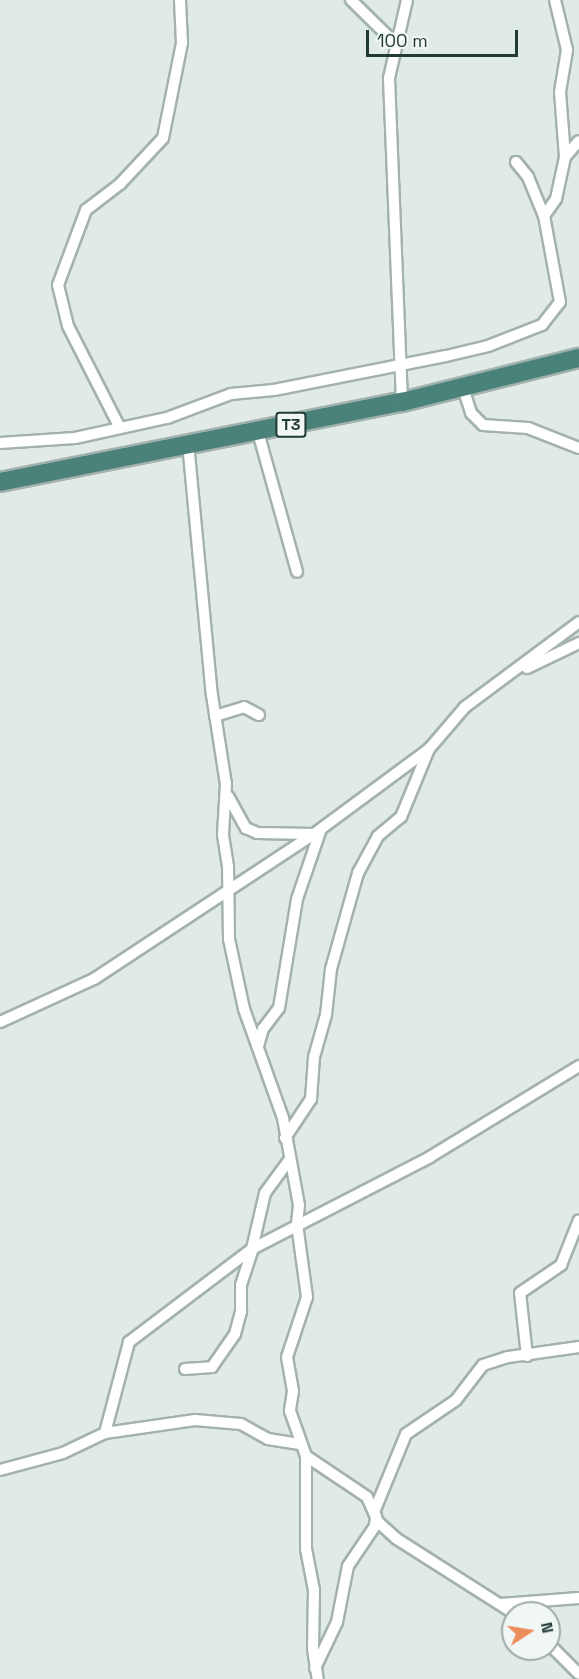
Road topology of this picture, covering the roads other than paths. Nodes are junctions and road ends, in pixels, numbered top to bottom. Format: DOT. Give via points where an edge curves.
graph roads {
  1 [pos="180,0"];
  2 [pos="351,0"];
  3 [pos="407,0"];
  4 [pos="555,0"];
  5 [pos="397,45"];
  6 [pos="579,141"];
  7 [pos="565,158"];
  8 [pos="516,162"];
  9 [pos="544,216"];
  10 [pos="579,358"];
  11 [pos="400,366"];
  12 [pos="463,388"];
  13 [pos="402,402"];
  14 [pos="120,428"];
  15 [pos="258,432"];
  16 [pos="0,443"];
  17 [pos="188,443"];
  18 [pos="579,448"];
  19 [pos="0,482"];
  20 [pos="297,572"];
  21 [pos="579,622"];
  22 [pos="579,643"];
  23 [pos="518,671"];
  24 [pos="259,715"];
  25 [pos="215,716"];
  26 [pos="429,749"];
  27 [pos="226,793"];
  28 [pos="317,831"];
  29 [pos="229,887"];
  30 [pos="0,1022"];
  31 [pos="258,1046"];
  32 [pos="579,1066"];
  33 [pos="285,1138"];
  34 [pos="290,1159"];
  35 [pos="298,1197"];
  36 [pos="320,1214"];
  37 [pos="579,1220"];
  38 [pos="297,1224"];
  39 [pos="253,1249"];
  40 [pos="579,1347"];
  41 [pos="527,1356"];
  42 [pos="185,1369"];
  43 [pos="105,1433"];
  44 [pos="300,1444"];
  45 [pos="306,1456"];
  46 [pos="0,1470"];
  47 [pos="375,1514"];
  48 [pos="579,1598"];
  49 [pos="540,1601"];
  50 [pos="501,1604"];
  51 [pos="561,1656"];
  52 [pos="316,1674"];
  53 [pos="579,1674"];
  1 -- 14 [label="street" via="182,43 163,138 120,184 86,210 58,285 68,326"];
  2 -- 5 [label="street"];
  3 -- 5 [label="street"];
  4 -- 7 [label="street" via="567,50 560,92"];
  5 -- 11 [label="street" via="389,78"];
  6 -- 7 [label="street"];
  7 -- 9 [label="street" via="556,198"];
  8 -- 9 [label="street" via="528,177"];
  9 -- 11 [label="street" via="561,293 558,308 550,319 488,346"];
  10 -- 12 [label="highway, T3"];
  11 -- 13 [label="street"];
  11 -- 14 [label="street" via="274,390 231,394 167,418"];
  12 -- 13 [label="highway, T3"];
  12 -- 18 [label="street" via="471,413 483,425 528,428"];
  13 -- 15 [label="highway, T3"];
  14 -- 16 [label="street" via="75,438"];
  15 -- 17 [label="highway, T3"];
  15 -- 20 [label="street"];
  17 -- 19 [label="highway, T3"];
  17 -- 25 [label="street"];
  21 -- 23 [label="street"];
  22 -- 23 [label="street"];
  23 -- 26 [label="street" via="465,708"];
  24 -- 25 [label="street" via="244,707"];
  25 -- 27 [label="street"];
  26 -- 28 [label="street"];
  26 -- 33 [label="street" via="401,817 378,836 358,873 331,969 326,1015 314,1057 311,1099"];
  27 -- 28 [label="street" via="246,828 257,833"];
  27 -- 29 [label="street" via="223,834"];
  28 -- 29 [label="street"];
  28 -- 31 [label="street" via="297,899 279,1008 263,1029"];
  29 -- 30 [label="street" via="94,979"];
  29 -- 31 [label="street" via="229,939 244,1009"];
  31 -- 33 [label="street" via="283,1118"];
  32 -- 36 [label="street" via="452,1144"];
  33 -- 34 [label="street"];
  34 -- 35 [label="street"];
  34 -- 39 [label="street" via="265,1193"];
  35 -- 36 [label="street" via="306,1208"];
  35 -- 38 [label="street"];
  36 -- 38 [label="street"];
  37 -- 41 [label="street" via="561,1265 520,1293"];
  38 -- 39 [label="street"];
  38 -- 44 [label="street" via="307,1297 287,1357 293,1390 290,1411"];
  39 -- 42 [label="street" via="241,1285 241,1311 235,1334 212,1367"];
  39 -- 43 [label="street" via="129,1342"];
  40 -- 41 [label="street"];
  41 -- 47 [label="street" via="483,1365 456,1400 413,1426 400,1446"];
  43 -- 44 [label="street" via="195,1420 241,1424 268,1439"];
  43 -- 46 [label="street" via="63,1453"];
  44 -- 45 [label="street"];
  45 -- 47 [label="street" via="363,1494"];
  45 -- 52 [label="street" via="305,1538 315,1590"];
  47 -- 50 [label="street" via="397,1539"];
  47 -- 52 [label="street" via="375,1526 348,1566 337,1622"];
  48 -- 49 [label="street"];
  51 -- 53 [label="street"];
}
